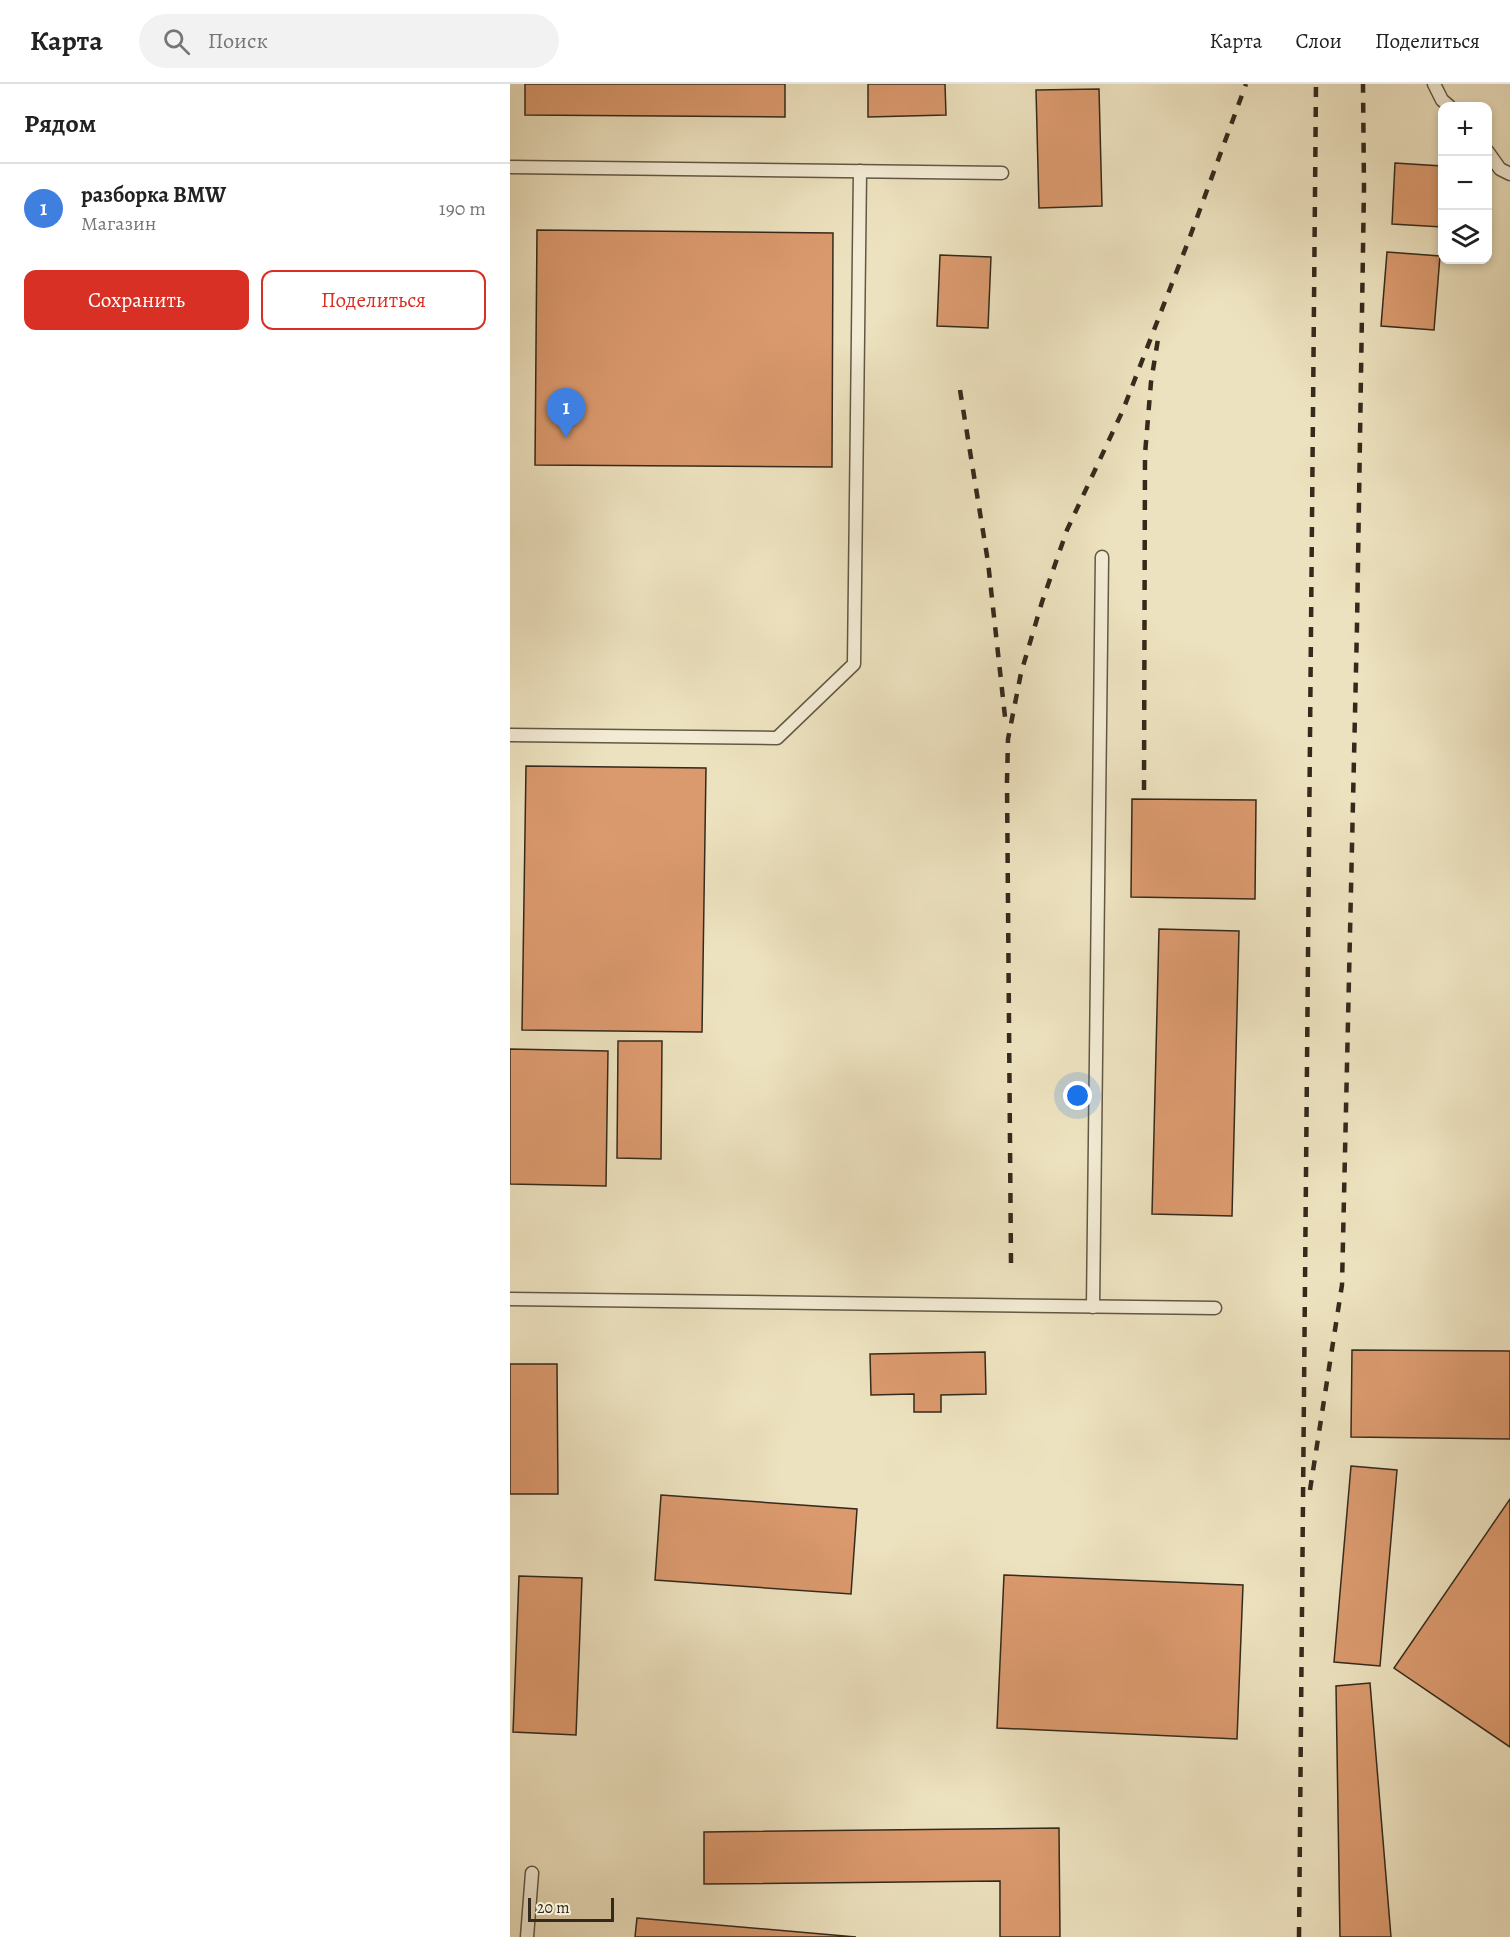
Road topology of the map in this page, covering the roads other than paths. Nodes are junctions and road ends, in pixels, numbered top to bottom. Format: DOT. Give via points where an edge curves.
graph roads {
  1 [pos="1434,84"];
  2 [pos="1444,102"];
  3 [pos="1491,156"];
  4 [pos="510,167"];
  5 [pos="860,171"];
  6 [pos="1002,173"];
  7 [pos="1510,174"];
  8 [pos="1102,557"];
  9 [pos="510,735"];
  10 [pos="510,1299"];
  11 [pos="1093,1307"];
  12 [pos="1215,1308"];
  13 [pos="532,1873"];
  14 [pos="527,1937"];
  1 -- 2 [label="lane"];
  3 -- 7 [label="lane" via="1500,169"];
  4 -- 5 [label="lane"];
  5 -- 6 [label="lane"];
  5 -- 9 [label="lane" via="854,664 777,738"];
  8 -- 11 [label="lane"];
  10 -- 11 [label="lane"];
  11 -- 12 [label="lane"];
  13 -- 14 [label="lane"];
}
